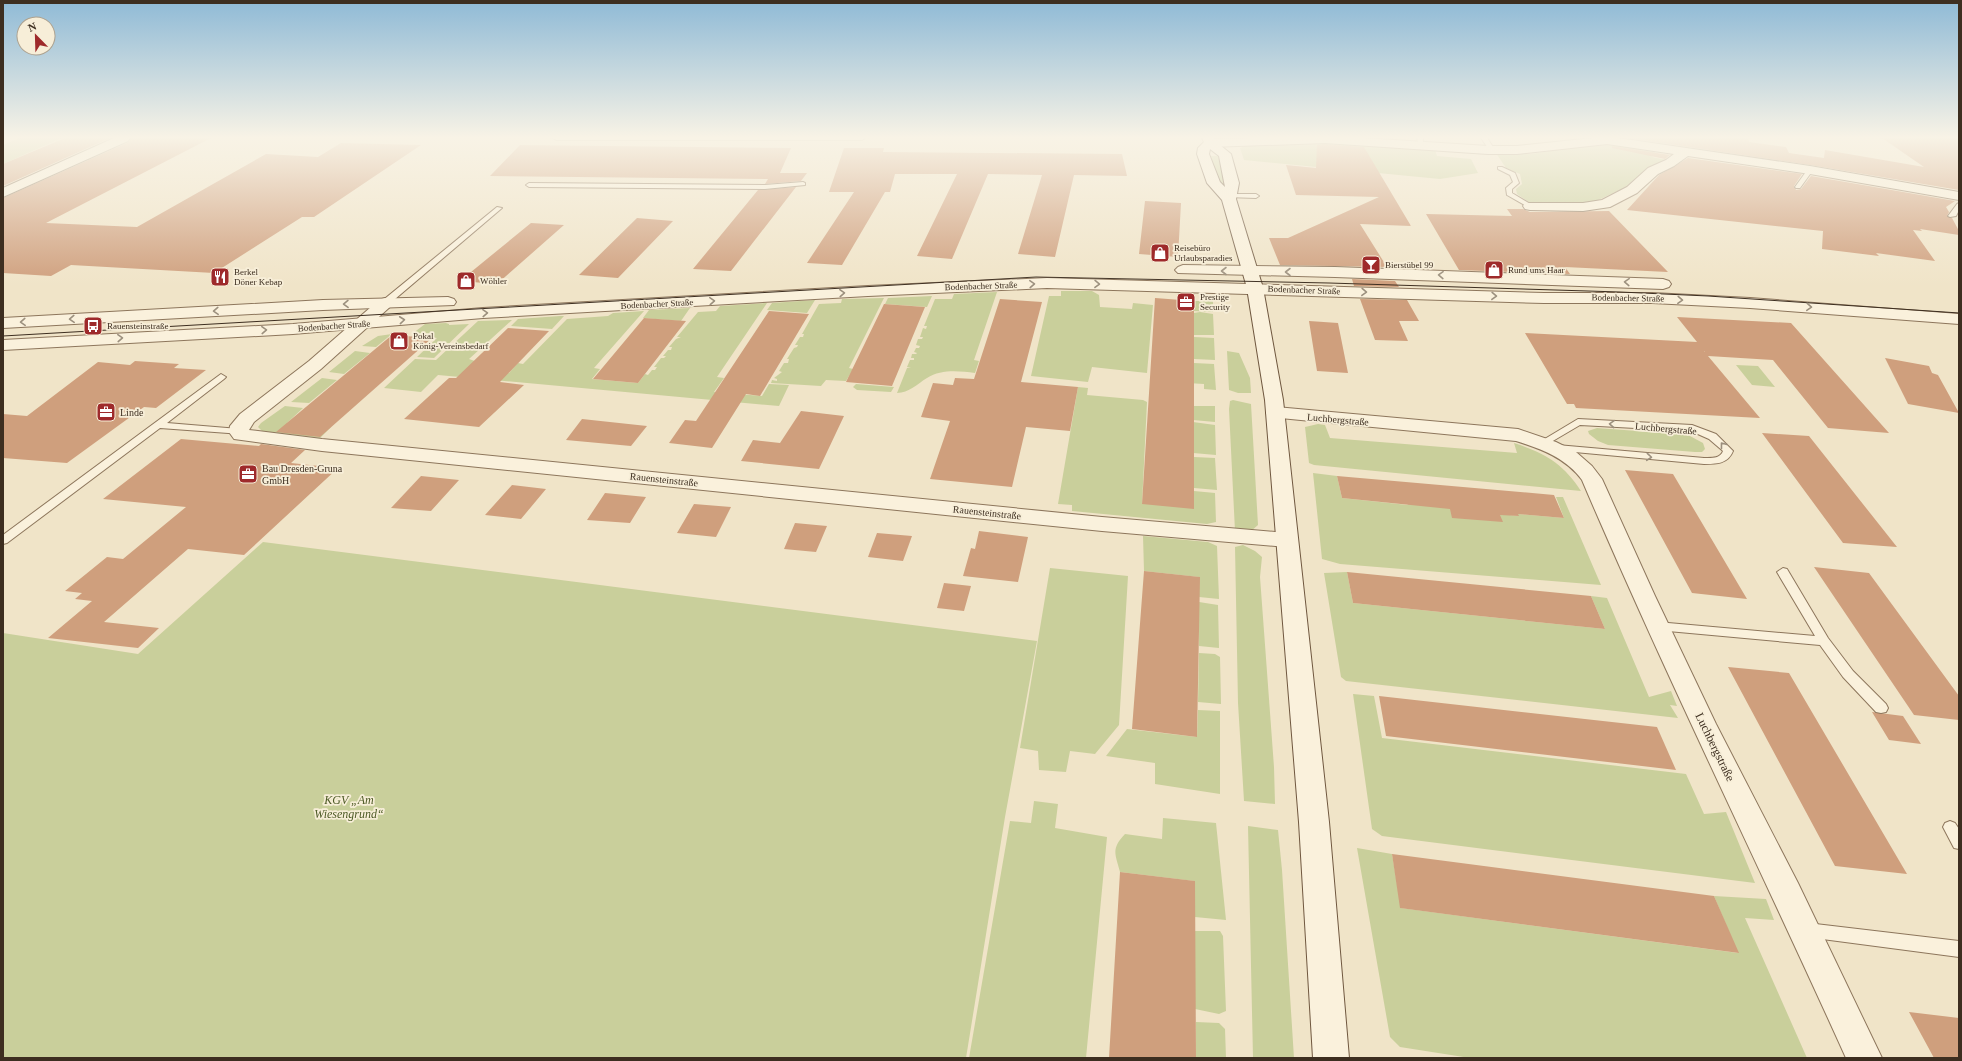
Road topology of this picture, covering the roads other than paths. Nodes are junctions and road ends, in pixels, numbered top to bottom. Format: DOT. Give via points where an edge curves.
graph roads {
  1 [pos="17,188"];
  2 [pos="1219,188"];
  3 [pos="1231,188"];
  4 [pos="1510,188"];
  5 [pos="1635,188"];
  6 [pos="1910,188"];
  7 [pos="3,194"];
  8 [pos="1256,196"];
  9 [pos="1959,196"];
  10 [pos="1229,198"];
  11 [pos="1959,205"];
  12 [pos="1530,206"];
  13 [pos="499,208"];
  14 [pos="1952,216"];
  15 [pos="1091,269"];
  16 [pos="1169,270"];
  17 [pos="1250,271"];
  18 [pos="1255,288"];
  19 [pos="1795,291"];
  20 [pos="1857,296"];
  21 [pos="385,304"];
  22 [pos="1959,306"];
  23 [pos="1959,319"];
  24 [pos="3,323"];
  25 [pos="363,324"];
  26 [pos="3,345"];
  27 [pos="221,378"];
  28 [pos="1276,413"];
  29 [pos="159,425"];
  30 [pos="239,432"];
  31 [pos="1549,445"];
  32 [pos="3,540"];
  33 [pos="1287,540"];
  34 [pos="1783,572"];
  35 [pos="1657,626"];
  36 [pos="1824,641"];
  37 [pos="1881,708"];
  38 [pos="1950,827"];
  39 [pos="1959,843"];
  40 [pos="1804,930"];
  41 [pos="1959,949"];
  42 [pos="1331,1058"];
  43 [pos="1864,1058"];
  1 -- 7 [label="street"];
  2 -- 10 [label="street"];
  3 -- 10 [label="street"];
  4 -- 12 [label="lane" via="1510,194"];
  5 -- 12 [label="street" via="1605,204 1583,207"];
  6 -- 9 [label="street"];
  8 -- 10 [label="lane"];
  10 -- 17 [label="street"];
  11 -- 14 [label="lane"];
  13 -- 21 [label="lane"];
  15 -- 21 [label="street, Bodenbacher Straße" via="975,272"];
  17 -- 16 [label="street, Bodenbacher Straße, one-way"];
  17 -- 18 [label="street"];
  19 -- 17 [label="street, Bodenbacher Straße, one-way" via="1528,278"];
  18 -- 23 [label="street, Bodenbacher Straße, one-way" via="1544,298 1659,299"];
  25 -- 18 [label="street, Bodenbacher Straße, one-way" via="476,314 1046,283"];
  18 -- 28 [label="street"];
  20 -- 22 [label="street"];
  21 -- 24 [label="street, Bodenbacher Straße, one-way" via="324,305"];
  21 -- 25 [label="street"];
  26 -- 25 [label="street, Bodenbacher Straße, one-way"];
  25 -- 30 [label="street" via="247,418 240,426"];
  27 -- 29 [label="lane"];
  28 -- 31 [label="street, Luchbergstraße" via="1518,435"];
  28 -- 33 [label="street"];
  29 -- 30 [label="lane"];
  29 -- 32 [label="lane"];
  30 -- 33 [label="street, Rauensteinstraße" via="249,437 322,445 1102,524"];
  31 -- 31 [label="lane, Luchbergstraße, one-way" via="1704,461 1717,461 1726,456 1728,451 1719,439 1692,428 1578,422"];
  31 -- 35 [label="street, Luchbergstraße" via="1573,458 1592,479"];
  33 -- 42 [label="street" via="1314,822"];
  34 -- 36 [label="lane"];
  35 -- 36 [label="lane"];
  35 -- 40 [label="street, Luchbergstraße"];
  36 -- 37 [label="lane" via="1848,674"];
  38 -- 39 [label="lane"];
  40 -- 41 [label="lane"];
  40 -- 43 [label="street, Luchbergstraße"];
}
